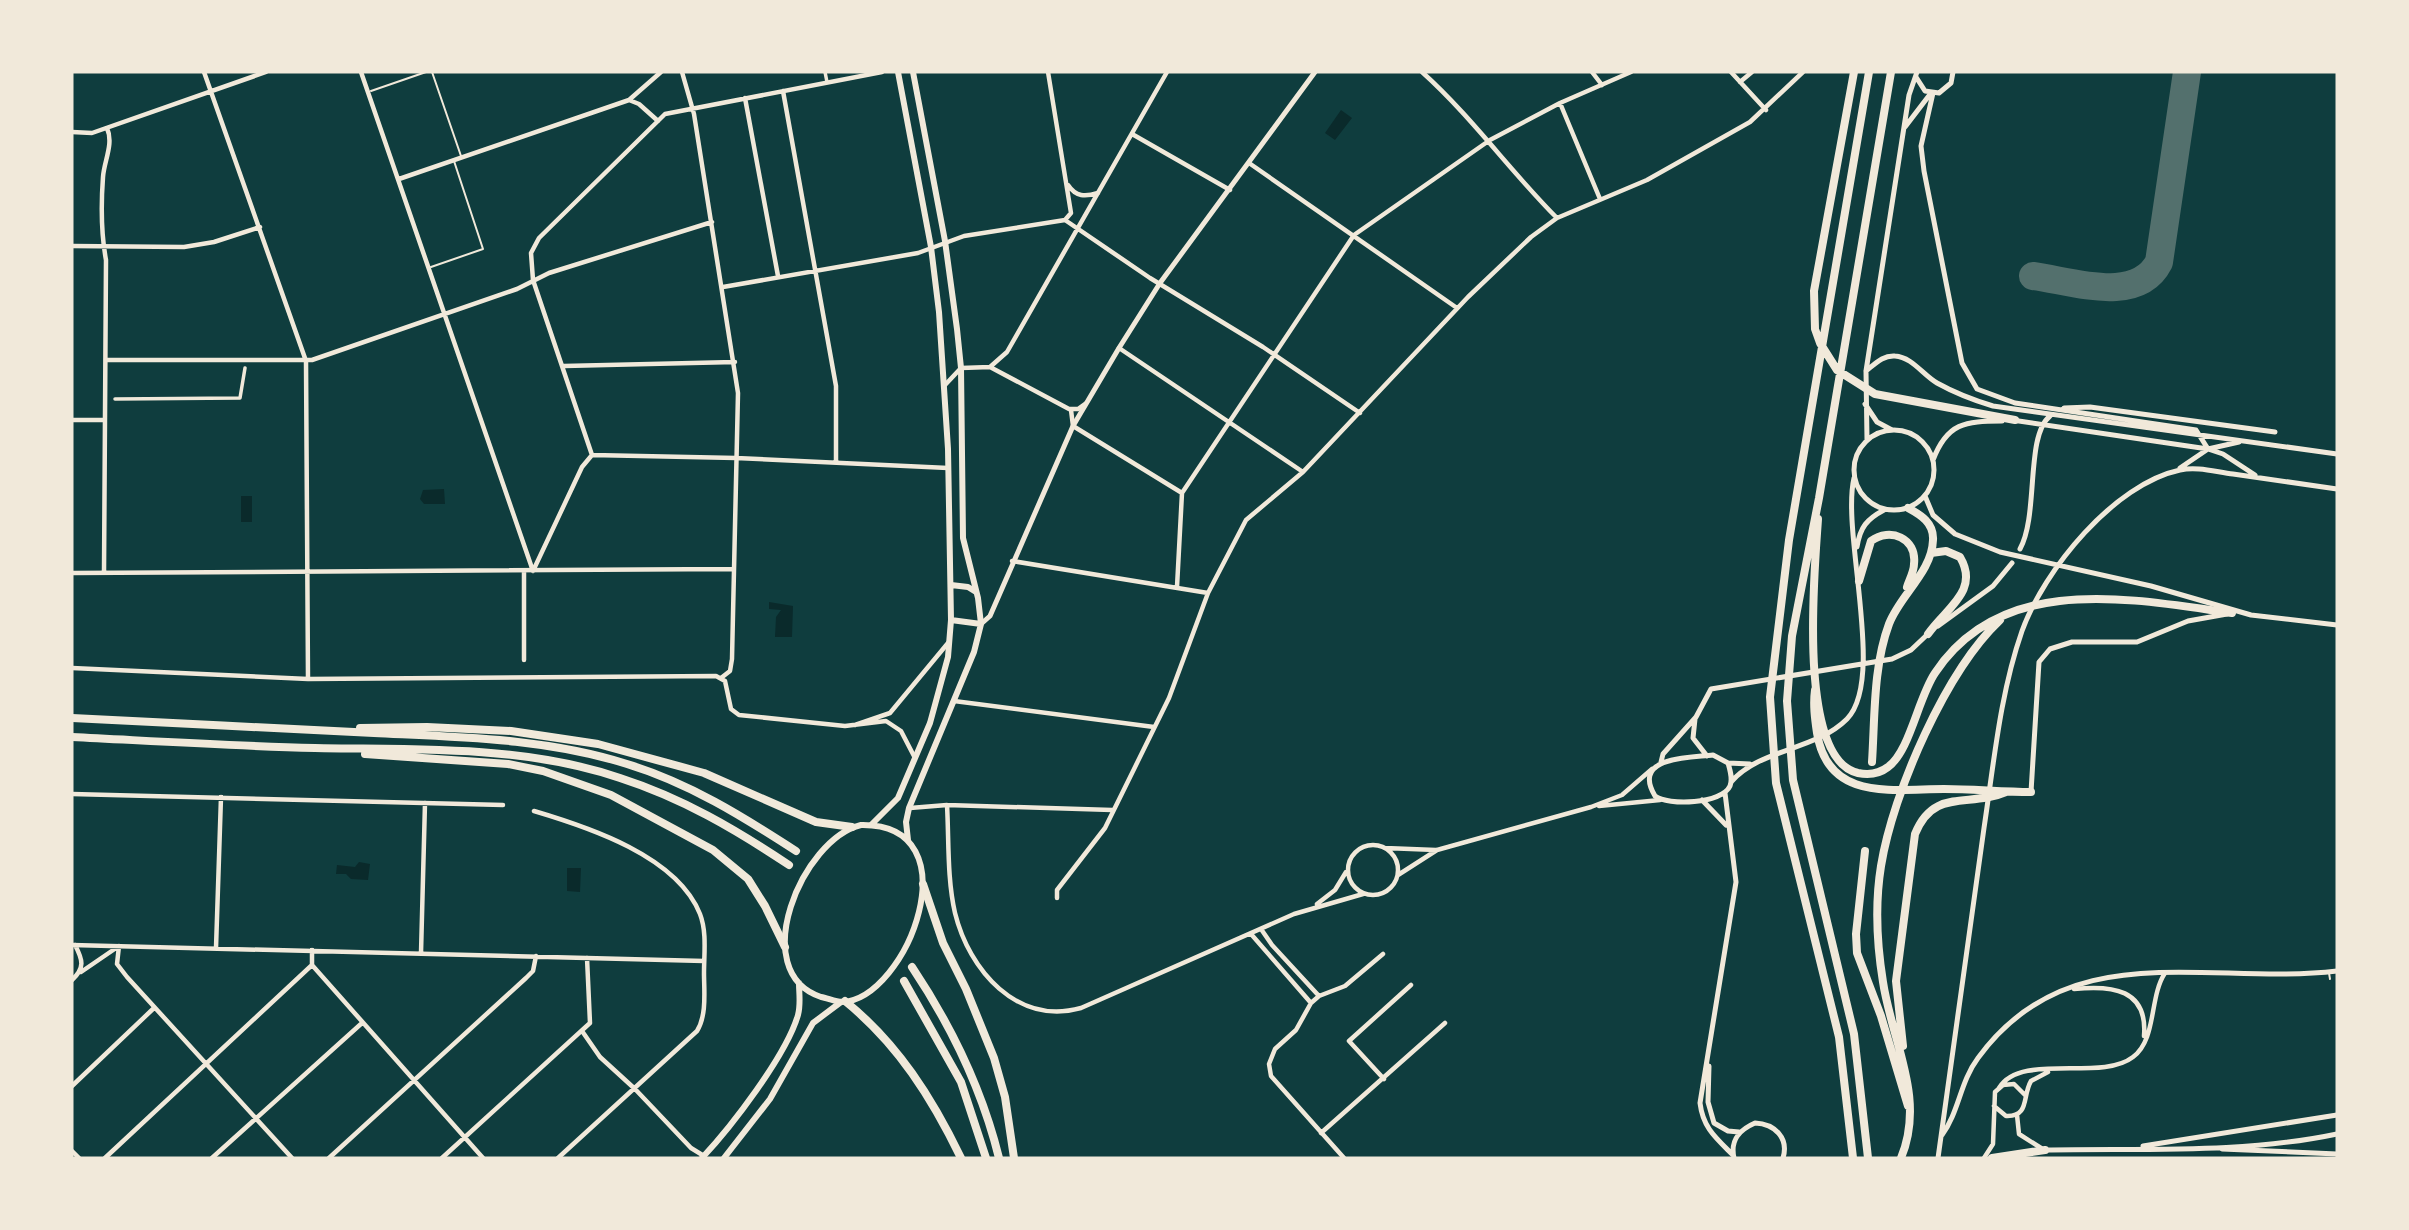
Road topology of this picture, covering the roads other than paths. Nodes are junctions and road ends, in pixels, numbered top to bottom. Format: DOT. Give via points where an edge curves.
graph roads {
  1 [pos="204,72"];
  2 [pos="266,72"];
  3 [pos="361,72"];
  4 [pos="426,72"];
  5 [pos="432,72"];
  6 [pos="661,72"];
  7 [pos="682,72"];
  8 [pos="825,72"];
  9 [pos="882,72"];
  10 [pos="898,72"];
  11 [pos="913,72"];
  12 [pos="1048,72"];
  13 [pos="1167,72"];
  14 [pos="1313,72"];
  15 [pos="1422,72"];
  16 [pos="1592,72"];
  17 [pos="1631,72"];
  18 [pos="1731,72"];
  19 [pos="1752,72"];
  20 [pos="1803,72"];
  21 [pos="1854,72"];
  22 [pos="1869,72"];
  23 [pos="1891,72"];
  24 [pos="1953,72"];
  25 [pos="1916,73"];
  26 [pos="827,82"];
  27 [pos="1740,82"];
  28 [pos="1602,85"];
  29 [pos="213,90"];
  30 [pos="783,90"];
  31 [pos="368,92"];
  32 [pos="1932,93"];
  33 [pos="745,99"];
  34 [pos="629,100"];
  35 [pos="1560,103"];
  36 [pos="692,108"];
  37 [pos="1766,110"];
  38 [pos="658,121"];
  39 [pos="107,128"];
  40 [pos="1904,128"];
  41 [pos="72,132"];
  42 [pos="1132,134"];
  43 [pos="1490,141"];
  44 [pos="461,158"];
  45 [pos="453,160"];
  46 [pos="1249,163"];
  47 [pos="399,179"];
  48 [pos="1068,184"];
  49 [pos="1230,190"];
  50 [pos="1098,193"];
  51 [pos="1600,199"];
  52 [pos="1557,218"];
  53 [pos="1065,220"];
  54 [pos="712,222"];
  55 [pos="261,226"];
  56 [pos="1078,229"];
  57 [pos="1354,235"];
  58 [pos="945,241"];
  59 [pos="72,246"];
  60 [pos="103,246"];
  61 [pos="931,247"];
  62 [pos="430,267"];
  63 [pos="817,271"];
  64 [pos="779,277"];
  65 [pos="533,280"];
  66 [pos="1160,284"];
  67 [pos="723,287"];
  68 [pos="1457,308"];
  69 [pos="446,314"];
  70 [pos="1119,348"];
  71 [pos="1273,354"];
  72 [pos="106,360"];
  73 [pos="306,361"];
  74 [pos="735,362"];
  75 [pos="564,366"];
  76 [pos="990,367"];
  77 [pos="244,368"];
  78 [pos="961,368"];
  79 [pos="1866,371"];
  80 [pos="944,385"];
  81 [pos="115,399"];
  82 [pos="1087,402"];
  83 [pos="1864,403"];
  84 [pos="1071,410"];
  85 [pos="1360,413"];
  86 [pos="72,420"];
  87 [pos="105,420"];
  88 [pos="2015,420"];
  89 [pos="1229,421"];
  90 [pos="1073,426"];
  91 [pos="1892,430"];
  92 [pos="2275,432"];
  93 [pos="2200,436"];
  94 [pos="1867,440"];
  95 [pos="2248,442"];
  96 [pos="2208,449"];
  97 [pos="2337,454"];
  98 [pos="592,455"];
  99 [pos="736,458"];
  100 [pos="1933,460"];
  101 [pos="836,462"];
  102 [pos="948,468"];
  103 [pos="1303,472"];
  104 [pos="2161,476"];
  105 [pos="1854,478"];
  106 [pos="2258,478"];
  107 [pos="2337,489"];
  108 [pos="1182,493"];
  109 [pos="1925,496"];
  110 [pos="1819,498"];
  111 [pos="1908,508"];
  112 [pos="1885,510"];
  113 [pos="2020,550"];
  114 [pos="1856,554"];
  115 [pos="1931,554"];
  116 [pos="1012,561"];
  117 [pos="2012,563"];
  118 [pos="733,569"];
  119 [pos="524,571"];
  120 [pos="533,571"];
  121 [pos="72,573"];
  122 [pos="104,573"];
  123 [pos="308,573"];
  124 [pos="1859,581"];
  125 [pos="951,585"];
  126 [pos="1177,587"];
  127 [pos="976,592"];
  128 [pos="1208,593"];
  129 [pos="1904,593"];
  130 [pos="2232,613"];
  131 [pos="2251,615"];
  132 [pos="2003,617"];
  133 [pos="951,620"];
  134 [pos="981,624"];
  135 [pos="2337,625"];
  136 [pos="1928,634"];
  137 [pos="950,641"];
  138 [pos="524,660"];
  139 [pos="72,668"];
  140 [pos="720,677"];
  141 [pos="308,679"];
  142 [pos="1816,681"];
  143 [pos="954,701"];
  144 [pos="1696,717"];
  145 [pos="72,718"];
  146 [pos="855,726"];
  147 [pos="1155,727"];
  148 [pos="282,729"];
  149 [pos="72,737"];
  150 [pos="282,747"];
  151 [pos="1707,756"];
  152 [pos="915,758"];
  153 [pos="1661,762"];
  154 [pos="1872,762"];
  155 [pos="1728,763"];
  156 [pos="1749,764"];
  157 [pos="1653,768"];
  158 [pos="1731,782"];
  159 [pos="2006,792"];
  160 [pos="2031,792"];
  161 [pos="1725,793"];
  162 [pos="72,794"];
  163 [pos="221,797"];
  164 [pos="1660,800"];
  165 [pos="1702,800"];
  166 [pos="425,803"];
  167 [pos="503,805"];
  168 [pos="947,805"];
  169 [pos="1591,807"];
  170 [pos="909,808"];
  171 [pos="1112,810"];
  172 [pos="534,811"];
  173 [pos="871,825"];
  174 [pos="852,827"];
  175 [pos="1729,829"];
  176 [pos="908,840"];
  177 [pos="1384,848"];
  178 [pos="1437,850"];
  179 [pos="796,851"];
  180 [pos="1865,852"];
  181 [pos="789,864"];
  182 [pos="1347,871"];
  183 [pos="1398,874"];
  184 [pos="923,884"];
  185 [pos="1363,894"];
  186 [pos="1057,898"];
  187 [pos="1314,907"];
  188 [pos="1261,929"];
  189 [pos="1251,934"];
  190 [pos="73,945"];
  191 [pos="119,946"];
  192 [pos="785,947"];
  193 [pos="216,948"];
  194 [pos="312,950"];
  195 [pos="421,953"];
  196 [pos="1383,954"];
  197 [pos="536,956"];
  198 [pos="587,958"];
  199 [pos="704,961"];
  200 [pos="312,965"];
  201 [pos="912,967"];
  202 [pos="81,972"];
  203 [pos="2169,972"];
  204 [pos="2337,972"];
  205 [pos="72,980"];
  206 [pos="904,981"];
  207 [pos="799,983"];
  208 [pos="1411,985"];
  209 [pos="2056,992"];
  210 [pos="1319,996"];
  211 [pos="843,1002"];
  212 [pos="1311,1003"];
  213 [pos="154,1008"];
  214 [pos="362,1023"];
  215 [pos="1445,1023"];
  216 [pos="582,1031"];
  217 [pos="2144,1040"];
  218 [pos="1708,1059"];
  219 [pos="1904,1060"];
  220 [pos="205,1065"];
  221 [pos="2056,1069"];
  222 [pos="1384,1079"];
  223 [pos="413,1080"];
  224 [pos="72,1086"];
  225 [pos="1999,1088"];
  226 [pos="635,1089"];
  227 [pos="2026,1096"];
  228 [pos="1994,1106"];
  229 [pos="1909,1109"];
  230 [pos="2017,1115"];
  231 [pos="2337,1115"];
  232 [pos="255,1118"];
  233 [pos="1738,1132"];
  234 [pos="1321,1133"];
  235 [pos="2337,1134"];
  236 [pos="465,1137"];
  237 [pos="1941,1137"];
  238 [pos="2133,1148"];
  239 [pos="2219,1148"];
  240 [pos="2045,1150"];
  241 [pos="72,1151"];
  242 [pos="2337,1154"];
  243 [pos="1785,1156"];
  244 [pos="703,1157"];
  245 [pos="1734,1157"];
  246 [pos="79,1158"];
  247 [pos="105,1158"];
  248 [pos="212,1158"];
  249 [pos="292,1158"];
  250 [pos="329,1158"];
  251 [pos="442,1158"];
  252 [pos="483,1158"];
  253 [pos="558,1158"];
  254 [pos="724,1158"];
  255 [pos="961,1158"];
  256 [pos="986,1158"];
  257 [pos="999,1158"];
  258 [pos="1014,1158"];
  259 [pos="1344,1158"];
  260 [pos="1853,1158"];
  261 [pos="1868,1158"];
  262 [pos="1901,1158"];
  263 [pos="1938,1158"];
  264 [pos="1984,1158"];
  265 [pos="1992,1158"];
  1 -- 29 [label="street"];
  2 -- 29 [label="street"];
  3 -- 31 [label="street"];
  4 -- 31 [label="lane"];
  5 -- 44 [label="lane"];
  6 -- 34 [label="street"];
  7 -- 36 [label="street"];
  8 -- 26 [label="street"];
  9 -- 26 [label="street"];
  10 -- 61 [label="main road"];
  11 -- 58 [label="main road"];
  12 -- 48 [label="street"];
  13 -- 42 [label="street"];
  14 -- 46 [label="street"];
  15 -- 43 [label="street"];
  16 -- 28 [label="street"];
  17 -- 28 [label="street"];
  18 -- 27 [label="street"];
  19 -- 27 [label="street"];
  20 -- 37 [label="street"];
  21 -- 88 [label="highway" via="1814,291 1815,329 1826,356 1861,388 1904,401"];
  22 -- 260 [label="highway" via="1789,540 1770,697 1776,783 1839,1037"];
  23 -- 110 [label="highway"];
  24 -- 32 [label="street" via="1948,88"];
  25 -- 32 [label="street" via="1920,86"];
  25 -- 40 [label="street"];
  26 -- 30 [label="street"];
  27 -- 37 [label="street"];
  28 -- 35 [label="street"];
  29 -- 39 [label="street"];
  29 -- 55 [label="street"];
  30 -- 33 [label="street"];
  30 -- 63 [label="street"];
  31 -- 47 [label="street"];
  32 -- 40 [label="street"];
  32 -- 93 [label="street" via="1921,146 1924,171 1962,363 1971,382 1977,389 2015,403 2186,426"];
  33 -- 36 [label="street"];
  33 -- 64 [label="street"];
  34 -- 38 [label="street"];
  34 -- 44 [label="street"];
  35 -- 43 [label="street"];
  35 -- 51 [label="street"];
  36 -- 38 [label="street" via="664,114"];
  36 -- 54 [label="street"];
  37 -- 51 [label="street" via="1692,158"];
  38 -- 65 [label="street" via="539,238 531,253"];
  39 -- 41 [label="street" via="87,135"];
  39 -- 60 [label="street"];
  40 -- 79 [label="street"];
  42 -- 49 [label="street"];
  42 -- 50 [label="street"];
  43 -- 52 [label="street" via="1516,178"];
  43 -- 57 [label="street"];
  44 -- 45 [label="street"];
  45 -- 47 [label="street"];
  45 -- 62 [label="lane" via="483,249"];
  46 -- 49 [label="street"];
  46 -- 57 [label="street"];
  47 -- 62 [label="street"];
  48 -- 50 [label="street" via="1074,193 1087,197"];
  48 -- 53 [label="street" via="1071,213"];
  49 -- 66 [label="street"];
  50 -- 56 [label="street"];
  51 -- 52 [label="street"];
  52 -- 68 [label="street" via="1504,260"];
  53 -- 56 [label="street"];
  53 -- 58 [label="street"];
  54 -- 65 [label="street"];
  54 -- 67 [label="street"];
  55 -- 60 [label="street" via="184,247"];
  55 -- 73 [label="street"];
  56 -- 66 [label="street"];
  56 -- 76 [label="street" via="1006,352"];
  57 -- 68 [label="street"];
  57 -- 71 [label="street"];
  58 -- 61 [label="street"];
  58 -- 78 [label="main road"];
  59 -- 60 [label="street"];
  60 -- 72 [label="street"];
  61 -- 63 [label="street"];
  61 -- 80 [label="main road"];
  62 -- 69 [label="street"];
  63 -- 64 [label="street"];
  63 -- 101 [label="street" via="836,386"];
  64 -- 67 [label="street"];
  65 -- 69 [label="street"];
  65 -- 75 [label="street"];
  66 -- 70 [label="street"];
  66 -- 71 [label="street"];
  67 -- 74 [label="street"];
  68 -- 85 [label="street"];
  69 -- 73 [label="street"];
  69 -- 120 [label="street"];
  70 -- 82 [label="street"];
  70 -- 89 [label="street"];
  71 -- 85 [label="street"];
  71 -- 89 [label="street"];
  72 -- 73 [label="street"];
  72 -- 87 [label="street"];
  73 -- 123 [label="street"];
  74 -- 75 [label="street"];
  74 -- 99 [label="street"];
  75 -- 98 [label="street"];
  76 -- 78 [label="street"];
  76 -- 84 [label="street"];
  77 -- 81 [label="street" via="240,398"];
  78 -- 80 [label="street"];
  78 -- 127 [label="main road" via="963,538"];
  79 -- 83 [label="street"];
  79 -- 93 [label="street" via="1885,357 1901,357 1962,396 1993,407"];
  80 -- 102 [label="main road"];
  82 -- 84 [label="street"];
  82 -- 90 [label="street"];
  83 -- 91 [label="street" via="1877,422"];
  83 -- 94 [label="street"];
  84 -- 90 [label="street"];
  85 -- 103 [label="street"];
  86 -- 87 [label="street"];
  87 -- 122 [label="street"];
  88 -- 96 [label="street"];
  88 -- 100 [label="street" via="1960,426 1943,437"];
  89 -- 103 [label="street"];
  89 -- 108 [label="street"];
  90 -- 108 [label="street"];
  90 -- 116 [label="street"];
  91 -- 94 [label="street"];
  91 -- 100 [label="street" via="1918,438"];
  92 -- 113 [label="street" via="2090,407 2056,411 2038,434 2031,513"];
  93 -- 95 [label="street"];
  93 -- 96 [label="street"];
  94 -- 105 [label="street" via="1855,457"];
  95 -- 96 [label="street"];
  95 -- 97 [label="street"];
  96 -- 104 [label="street"];
  96 -- 106 [label="street"];
  98 -- 99 [label="street"];
  98 -- 120 [label="street"];
  99 -- 101 [label="street"];
  99 -- 118 [label="street"];
  100 -- 109 [label="street" via="1934,472"];
  101 -- 102 [label="street"];
  102 -- 125 [label="main road"];
  103 -- 128 [label="street" via="1246,520"];
  104 -- 106 [label="street" via="2189,469"];
  104 -- 237 [label="street" via="2095,523 2048,578 2023,629 2008,677 1992,768"];
  105 -- 112 [label="street" via="1864,498"];
  105 -- 114 [label="street" via="1850,495"];
  106 -- 107 [label="street"];
  108 -- 126 [label="street"];
  109 -- 111 [label="street"];
  109 -- 131 [label="street" via="1933,515 1955,534 2000,552"];
  110 -- 142 [label="highway" via="1811,605"];
  110 -- 261 [label="highway" via="1792,636 1787,734 1803,830 1854,1034"];
  111 -- 112 [label="street"];
  111 -- 115 [label="highway" via="1930,527"];
  112 -- 114 [label="street" via="1865,522"];
  114 -- 124 [label="street"];
  115 -- 129 [label="highway"];
  115 -- 136 [label="highway" via="1946,551 1960,557 1967,580 1963,594"];
  116 -- 126 [label="street"];
  116 -- 134 [label="street" via="990,616"];
  117 -- 136 [label="street" via="1993,586"];
  118 -- 120 [label="street"];
  118 -- 140 [label="street" via="732,659 730,671"];
  119 -- 120 [label="street"];
  119 -- 123 [label="street"];
  119 -- 138 [label="street"];
  121 -- 122 [label="street"];
  122 -- 123 [label="street"];
  123 -- 141 [label="street"];
  124 -- 129 [label="highway" via="1871,541 1894,534 1908,543 1914,554"];
  124 -- 156 [label="street" via="1862,621 1855,709 1835,728"];
  125 -- 127 [label="main road"];
  125 -- 133 [label="main road"];
  126 -- 128 [label="street"];
  127 -- 134 [label="main road"];
  128 -- 147 [label="street"];
  129 -- 154 [label="highway" via="1881,648"];
  130 -- 131 [label="street"];
  130 -- 132 [label="highway" via="2084,597 2032,604"];
  130 -- 160 [label="street" via="2188,621 2137,642 2072,642 2043,654"];
  131 -- 135 [label="street"];
  132 -- 142 [label="highway" via="1964,640 1936,671 1895,760 1873,774 1850,771 1832,754"];
  132 -- 219 [label="highway" via="1965,659 1908,777 1881,866 1879,951 1891,1019"];
  133 -- 134 [label="main road"];
  133 -- 137 [label="main road"];
  134 -- 143 [label="main road"];
  136 -- 144 [label="street" via="1892,659 1711,689"];
  137 -- 146 [label="street" via="890,713"];
  137 -- 152 [label="main road" via="937,702"];
  139 -- 141 [label="street"];
  140 -- 141 [label="street"];
  140 -- 146 [label="street" via="731,709 739,715"];
  142 -- 159 [label="highway" via="1813,704 1819,743 1832,768 1850,784 1876,789"];
  143 -- 147 [label="street"];
  143 -- 170 [label="main road"];
  144 -- 151 [label="street" via="1693,738"];
  144 -- 153 [label="street"];
  145 -- 148 [label="highway"];
  146 -- 152 [label="street" via="886,721 895,725"];
  147 -- 171 [label="street"];
  148 -- 174 [label="highway" via="427,727 511,731 598,744 704,773 816,822"];
  148 -- 179 [label="highway" via="509,741 595,755 693,789"];
  149 -- 150 [label="highway"];
  150 -- 181 [label="highway" via="508,755 590,769 684,803 729,825"];
  150 -- 192 [label="highway" via="508,764 585,784 713,850 748,879"];
  151 -- 153 [label="street"];
  151 -- 155 [label="street"];
  152 -- 173 [label="main road" via="898,798"];
  153 -- 157 [label="street"];
  155 -- 156 [label="street"];
  155 -- 158 [label="street"];
  156 -- 158 [label="street"];
  157 -- 164 [label="street" via="1651,788"];
  157 -- 169 [label="street" via="1622,794"];
  158 -- 161 [label="street"];
  159 -- 160 [label="highway"];
  159 -- 219 [label="highway" via="1934,807 1915,834 1896,981"];
  161 -- 165 [label="street"];
  161 -- 175 [label="street"];
  162 -- 163 [label="street"];
  163 -- 166 [label="street"];
  163 -- 193 [label="street"];
  164 -- 165 [label="street"];
  164 -- 169 [label="street"];
  165 -- 175 [label="street"];
  166 -- 167 [label="street"];
  166 -- 195 [label="street"];
  168 -- 170 [label="street"];
  168 -- 171 [label="street"];
  168 -- 189 [label="street" via="951,890 964,939 986,974 1007,996 1026,1007 1057,1013 1081,1008"];
  169 -- 178 [label="street"];
  170 -- 176 [label="main road"];
  171 -- 186 [label="street" via="1097,842 1057,890"];
  172 -- 199 [label="street" via="580,824 628,846 676,881 700,915"];
  173 -- 174 [label="main road"];
  173 -- 176 [label="main road"];
  174 -- 192 [label="main road" via="822,849 800,881"];
  175 -- 218 [label="street" via="1734,846 1735,901"];
  176 -- 184 [label="main road" via="918,856"];
  177 -- 178 [label="street"];
  177 -- 182 [label="street" via="1359,849"];
  177 -- 183 [label="street" via="1396,859"];
  178 -- 183 [label="street"];
  180 -- 229 [label="highway" via="1857,953"];
  182 -- 185 [label="street"];
  182 -- 187 [label="street" via="1335,890"];
  183 -- 185 [label="street" via="1387,891"];
  184 -- 211 [label="main road" via="917,918 901,955 867,991"];
  184 -- 258 [label="highway" via="943,943 994,1058"];
  185 -- 187 [label="street"];
  187 -- 188 [label="street"];
  188 -- 189 [label="street"];
  188 -- 210 [label="street"];
  189 -- 212 [label="street"];
  190 -- 191 [label="street"];
  190 -- 202 [label="street" via="83,960"];
  191 -- 193 [label="street"];
  191 -- 202 [label="street"];
  191 -- 213 [label="street" via="117,964"];
  192 -- 207 [label="main road"];
  193 -- 194 [label="street"];
  194 -- 195 [label="street"];
  194 -- 200 [label="street"];
  195 -- 197 [label="street"];
  196 -- 210 [label="street" via="1345,986"];
  197 -- 198 [label="street"];
  197 -- 223 [label="street" via="533,971"];
  198 -- 199 [label="street"];
  198 -- 216 [label="street" via="590,1023"];
  199 -- 226 [label="street" via="701,1024"];
  200 -- 214 [label="street"];
  200 -- 220 [label="street"];
  201 -- 257 [label="highway" via="956,1040"];
  202 -- 205 [label="street"];
  203 -- 204 [label="street"];
  203 -- 209 [label="street" via="2126,973"];
  203 -- 217 [label="street" via="2154,996"];
  206 -- 256 [label="highway" via="961,1082"];
  207 -- 211 [label="main road" via="817,996"];
  207 -- 244 [label="main road" via="797,1018 775,1059"];
  208 -- 222 [label="street" via="1349,1041"];
  209 -- 217 [label="street" via="2090,987 2128,994 2146,1021"];
  209 -- 237 [label="street" via="2010,1022 1976,1059"];
  210 -- 212 [label="street"];
  211 -- 254 [label="main road" via="813,1023 770,1099"];
  211 -- 255 [label="highway" via="894,1046 941,1117"];
  212 -- 234 [label="street" via="1296,1030 1275,1049 1269,1064 1271,1076"];
  213 -- 220 [label="street"];
  213 -- 224 [label="street"];
  214 -- 223 [label="street"];
  214 -- 232 [label="street"];
  215 -- 222 [label="street"];
  216 -- 226 [label="street" via="600,1057"];
  216 -- 236 [label="street"];
  217 -- 221 [label="street" via="2140,1051 2125,1062"];
  218 -- 233 [label="street" via="1711,1115 1720,1127"];
  218 -- 245 [label="street" via="1700,1103 1703,1122"];
  219 -- 229 [label="highway"];
  220 -- 232 [label="street"];
  220 -- 247 [label="street"];
  221 -- 225 [label="street" via="2014,1075"];
  221 -- 227 [label="street" via="2031,1081"];
  222 -- 234 [label="street"];
  223 -- 236 [label="street"];
  223 -- 250 [label="street"];
  225 -- 227 [label="street" via="2014,1084"];
  225 -- 228 [label="street" via="1993,1096"];
  226 -- 244 [label="street"];
  226 -- 253 [label="street"];
  227 -- 230 [label="street" via="2025,1107"];
  228 -- 230 [label="street" via="2006,1116"];
  228 -- 264 [label="street" via="1993,1144"];
  229 -- 262 [label="highway" via="1909,1135"];
  230 -- 240 [label="street" via="2019,1133"];
  231 -- 238 [label="street"];
  232 -- 248 [label="street"];
  232 -- 249 [label="street"];
  233 -- 243 [label="street" via="1755,1123 1764,1124 1780,1135"];
  233 -- 245 [label="street"];
  234 -- 259 [label="street"];
  235 -- 239 [label="street" via="2284,1144"];
  236 -- 251 [label="street"];
  236 -- 252 [label="street"];
  237 -- 263 [label="street"];
  238 -- 239 [label="street"];
  238 -- 240 [label="street"];
  239 -- 242 [label="street"];
  240 -- 265 [label="highway"];
  241 -- 246 [label="street"];
}
